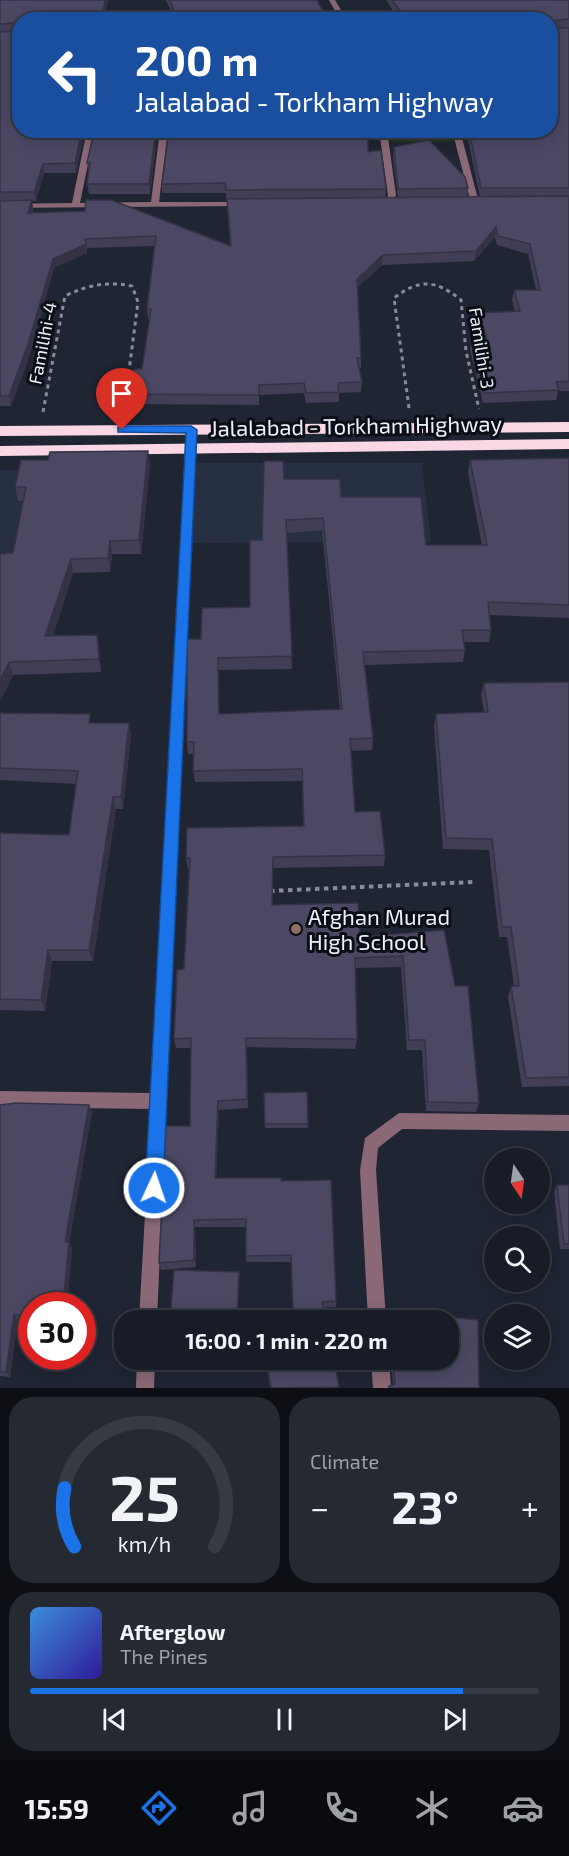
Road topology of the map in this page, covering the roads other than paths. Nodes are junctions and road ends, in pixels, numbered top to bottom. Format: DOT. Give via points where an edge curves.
graph roads {
  1 [pos="90,138"];
  2 [pos="163,138"];
  3 [pos="384,138"];
  4 [pos="458,138"];
  5 [pos="474,202"];
  6 [pos="486,202"];
  7 [pos="378,203"];
  8 [pos="390,203"];
  9 [pos="401,203"];
  10 [pos="464,203"];
  11 [pos="155,204"];
  12 [pos="249,204"];
  13 [pos="76,205"];
  14 [pos="0,206"];
  15 [pos="569,428"];
  16 [pos="191,430"];
  17 [pos="0,431"];
  18 [pos="569,444"];
  19 [pos="190,449"];
  20 [pos="0,451"];
  21 [pos="0,1099"];
  22 [pos="158,1101"];
  23 [pos="569,1123"];
  24 [pos="148,1310"];
  25 [pos="376,1310"];
  26 [pos="146,1370"];
  27 [pos="381,1370"];
  28 [pos="145,1388"];
  29 [pos="382,1388"];
  1 -- 13 [label="street"];
  2 -- 11 [label="street"];
  3 -- 8 [label="street"];
  4 -- 5 [label="street"];
  5 -- 6 [label="street"];
  5 -- 10 [label="street"];
  7 -- 8 [label="street"];
  8 -- 9 [label="street"];
  11 -- 12 [label="street"];
  11 -- 13 [label="street"];
  13 -- 14 [label="street"];
  15 -- 16 [label="highway, Jalalabad - Torkham Highway"];
  16 -- 17 [label="highway, Jalalabad - Torkham Highway"];
  16 -- 19 [label="street"];
  18 -- 19 [label="highway, Jalalabad - Torkham Highway"];
  19 -- 20 [label="highway, Jalalabad - Torkham Highway"];
  19 -- 22 [label="street"];
  21 -- 22 [label="street"];
  22 -- 24 [label="street"];
  23 -- 25 [label="street" via="399,1121 371,1144 368,1170"];
  26 -- 28 [label="street"];
  27 -- 29 [label="street"];
}
